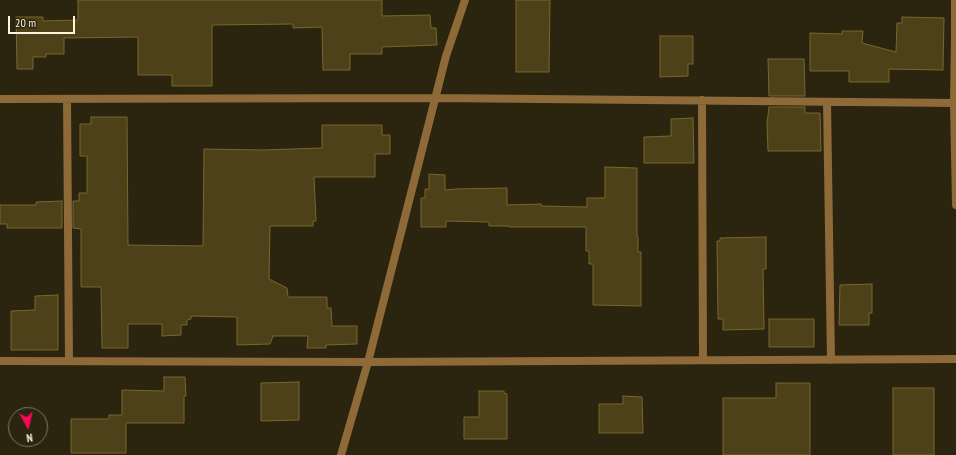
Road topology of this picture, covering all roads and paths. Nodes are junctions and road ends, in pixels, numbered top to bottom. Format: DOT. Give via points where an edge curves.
graph roads {
  1 [pos="465,0"];
  2 [pos="955,0"];
  3 [pos="436,98"];
  4 [pos="0,99"];
  5 [pos="67,99"];
  6 [pos="702,100"];
  7 [pos="827,102"];
  8 [pos="955,103"];
  9 [pos="956,205"];
  10 [pos="956,359"];
  11 [pos="703,360"];
  12 [pos="831,360"];
  13 [pos="0,361"];
  14 [pos="69,361"];
  15 [pos="368,362"];
  16 [pos="341,455"];
  1 -- 3 [label="street" via="446,56"];
  2 -- 8 [label="street"];
  3 -- 5 [label="street"];
  3 -- 6 [label="street"];
  3 -- 15 [label="street"];
  4 -- 5 [label="street"];
  5 -- 14 [label="street"];
  6 -- 7 [label="street"];
  6 -- 11 [label="street"];
  7 -- 8 [label="street"];
  7 -- 12 [label="street"];
  8 -- 9 [label="street"];
  10 -- 12 [label="street"];
  11 -- 12 [label="street"];
  11 -- 15 [label="street"];
  13 -- 14 [label="street"];
  14 -- 15 [label="street"];
  15 -- 16 [label="street"];
}
